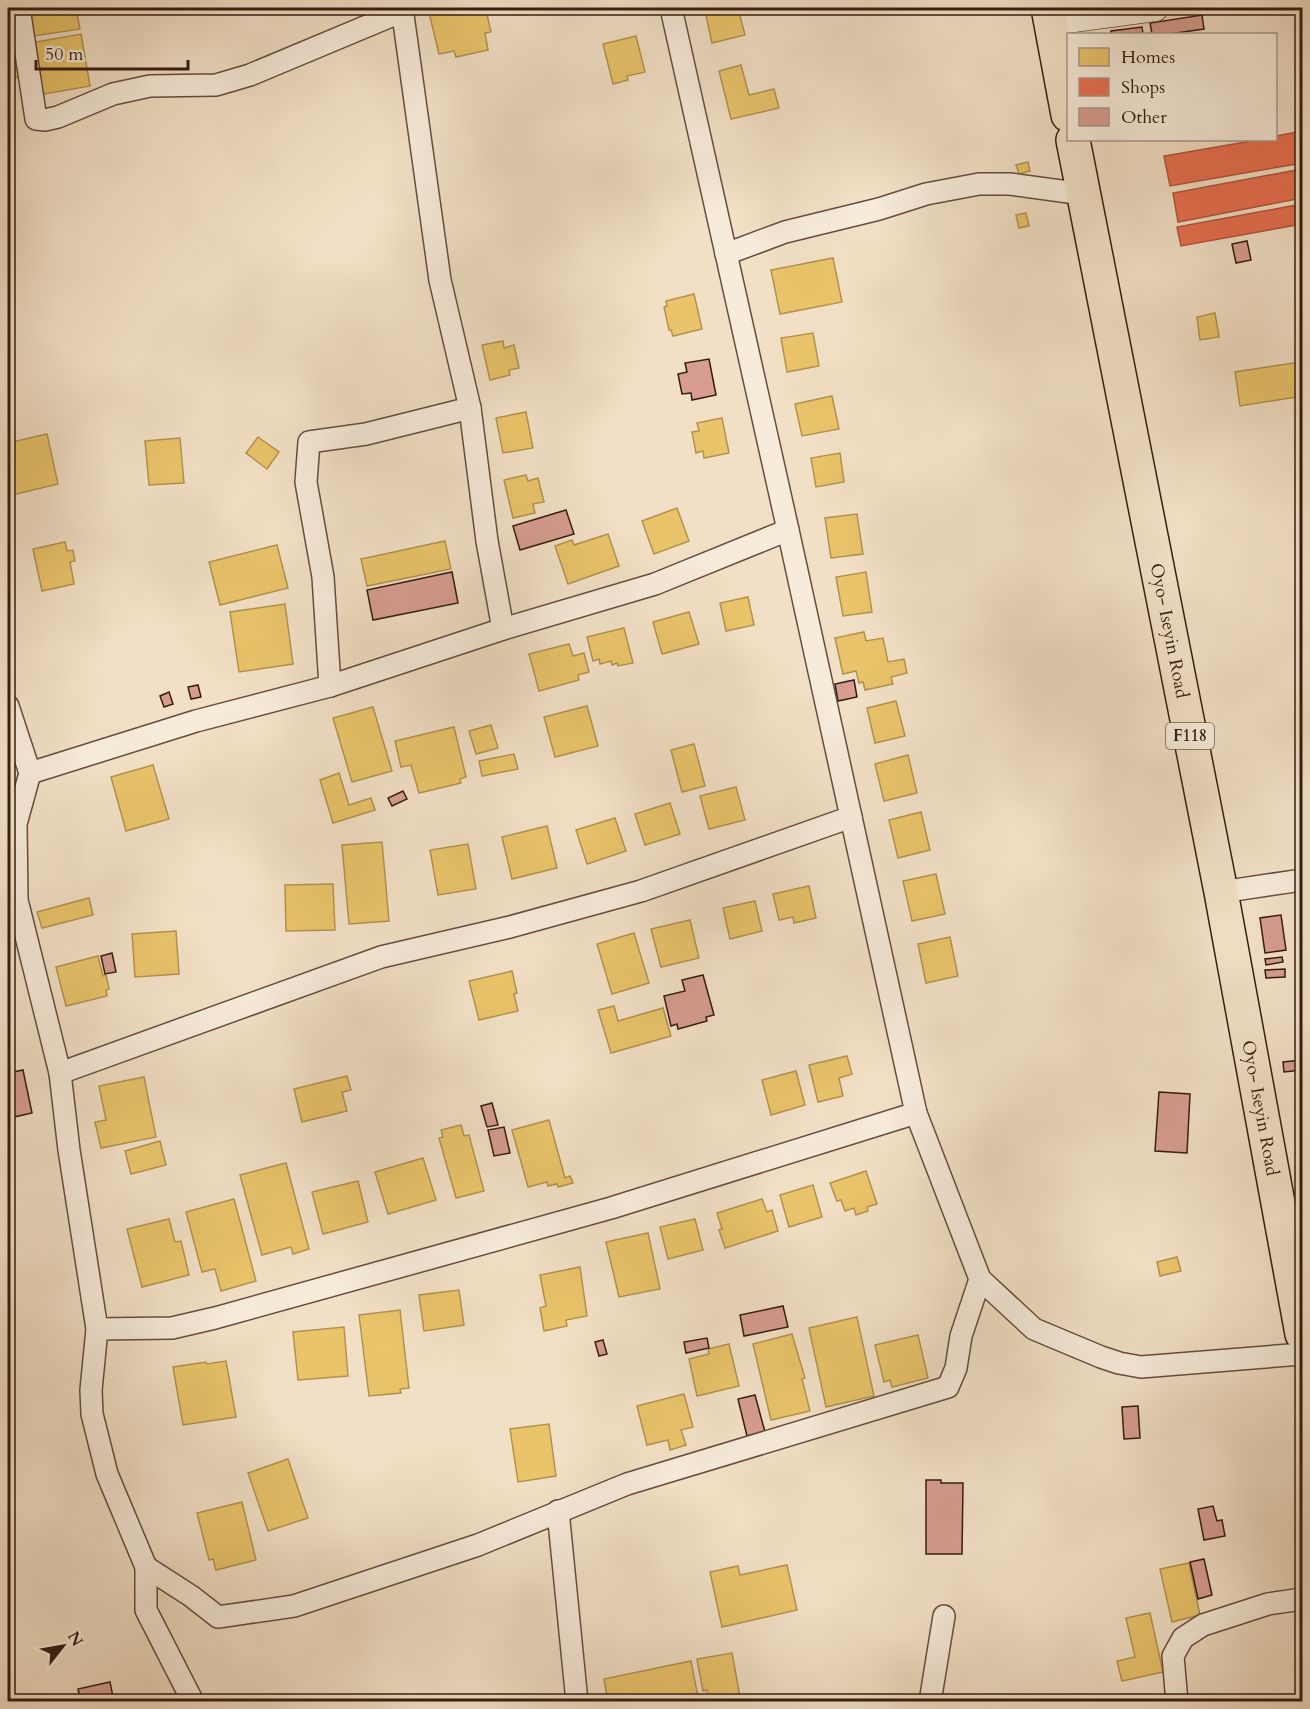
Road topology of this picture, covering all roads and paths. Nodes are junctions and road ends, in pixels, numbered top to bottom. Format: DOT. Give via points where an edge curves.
graph roads {
  1 [pos="19,8"];
  2 [pos="671,8"];
  3 [pos="1155,8"];
  4 [pos="402,9"];
  5 [pos="1050,15"];
  6 [pos="1067,109"];
  7 [pos="1073,141"];
  8 [pos="1083,194"];
  9 [pos="726,254"];
  10 [pos="470,408"];
  11 [pos="788,530"];
  12 [pos="503,629"];
  13 [pos="330,686"];
  14 [pos="8,706"];
  15 [pos="30,773"];
  16 [pos="851,817"];
  17 [pos="1302,880"];
  18 [pos="1221,892"];
  19 [pos="60,1073"];
  20 [pos="916,1113"];
  21 [pos="980,1279"];
  22 [pos="97,1329"];
  23 [pos="1302,1334"];
  24 [pos="1302,1354"];
  25 [pos="558,1511"];
  26 [pos="146,1567"];
  27 [pos="1302,1599"];
  28 [pos="944,1616"];
  29 [pos="193,1701"];
  30 [pos="577,1701"];
  31 [pos="930,1701"];
  32 [pos="1177,1701"];
  1 -- 4 [label="street" via="36,119 45,120 113,94 150,86 216,85 250,75"];
  2 -- 9 [label="street"];
  3 -- 5 [label="street"];
  4 -- 10 [label="street" via="440,280"];
  5 -- 6 [label="main road"];
  7 -- 8 [label="main road, Oyo- Iseyin Road / F118"];
  8 -- 9 [label="street" via="979,184 785,232"];
  8 -- 18 [label="main road, Oyo- Iseyin Road / F118"];
  9 -- 11 [label="street"];
  10 -- 12 [label="street"];
  10 -- 13 [label="street" via="366,435 309,442 306,482 323,577"];
  11 -- 12 [label="street" via="655,584"];
  11 -- 16 [label="street"];
  12 -- 13 [label="street"];
  13 -- 15 [label="street" via="196,721"];
  14 -- 15 [label="street"];
  15 -- 19 [label="street" via="16,824 17,900"];
  16 -- 19 [label="street" via="641,891 381,957"];
  16 -- 20 [label="street"];
  17 -- 18 [label="street"];
  18 -- 23 [label="main road, Oyo- Iseyin Road / F118"];
  19 -- 22 [label="street"];
  20 -- 21 [label="street"];
  20 -- 22 [label="street" via="610,1208 215,1318 172,1328"];
  21 -- 24 [label="street" via="1034,1329 1119,1363 1140,1367"];
  21 -- 25 [label="street" via="948,1388 627,1484"];
  22 -- 26 [label="street" via="92,1414 107,1474"];
  25 -- 26 [label="street" via="478,1545 294,1606 218,1617"];
  25 -- 30 [label="street"];
  26 -- 29 [label="street" via="146,1610"];
  27 -- 32 [label="street" via="1268,1604 1203,1625 1183,1638 1173,1656"];
  28 -- 31 [label="street"];
}
